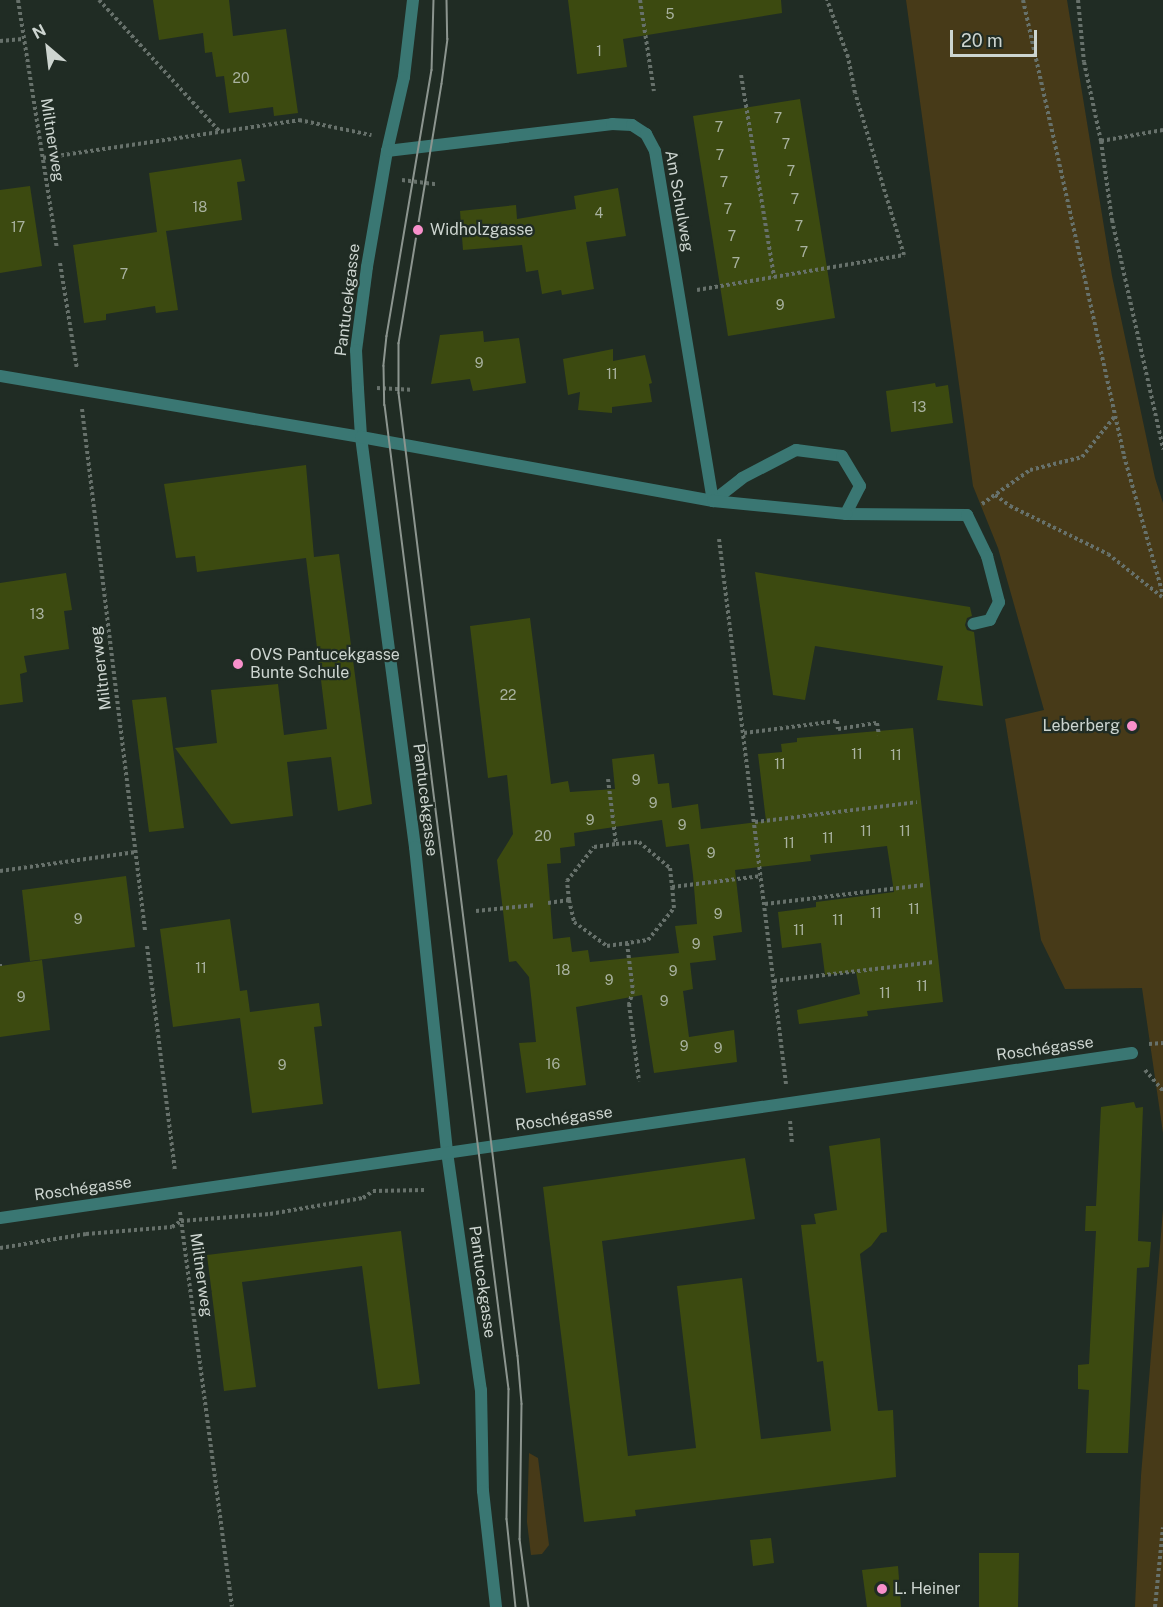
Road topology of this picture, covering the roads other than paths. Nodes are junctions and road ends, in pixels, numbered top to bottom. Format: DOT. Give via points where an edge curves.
graph roads {
  1 [pos="413,0"];
  2 [pos="387,152"];
  3 [pos="0,376"];
  4 [pos="361,437"];
  5 [pos="713,501"];
  6 [pos="846,514"];
  7 [pos="973,624"];
  8 [pos="1132,1053"];
  9 [pos="447,1152"];
  10 [pos="0,1218"];
  11 [pos="496,1607"];
  1 -- 2 [label="street, Pantucekgasse" via="404,77"];
  2 -- 4 [label="street, Pantucekgasse" via="356,350"];
  2 -- 5 [label="street, Am Schulweg" via="612,124 640,129 655,150"];
  3 -- 4 [label="street"];
  4 -- 5 [label="street"];
  4 -- 9 [label="street, Pantucekgasse" via="415,847"];
  5 -- 6 [label="street"];
  5 -- 6 [label="street" via="748,474 796,450 842,456 860,486"];
  6 -- 7 [label="street" via="967,515 987,556 999,602 990,620"];
  8 -- 9 [label="street, Roschégasse"];
  9 -- 10 [label="street, Roschégasse"];
  9 -- 11 [label="street, Pantucekgasse" via="481,1390 483,1491"];
}
